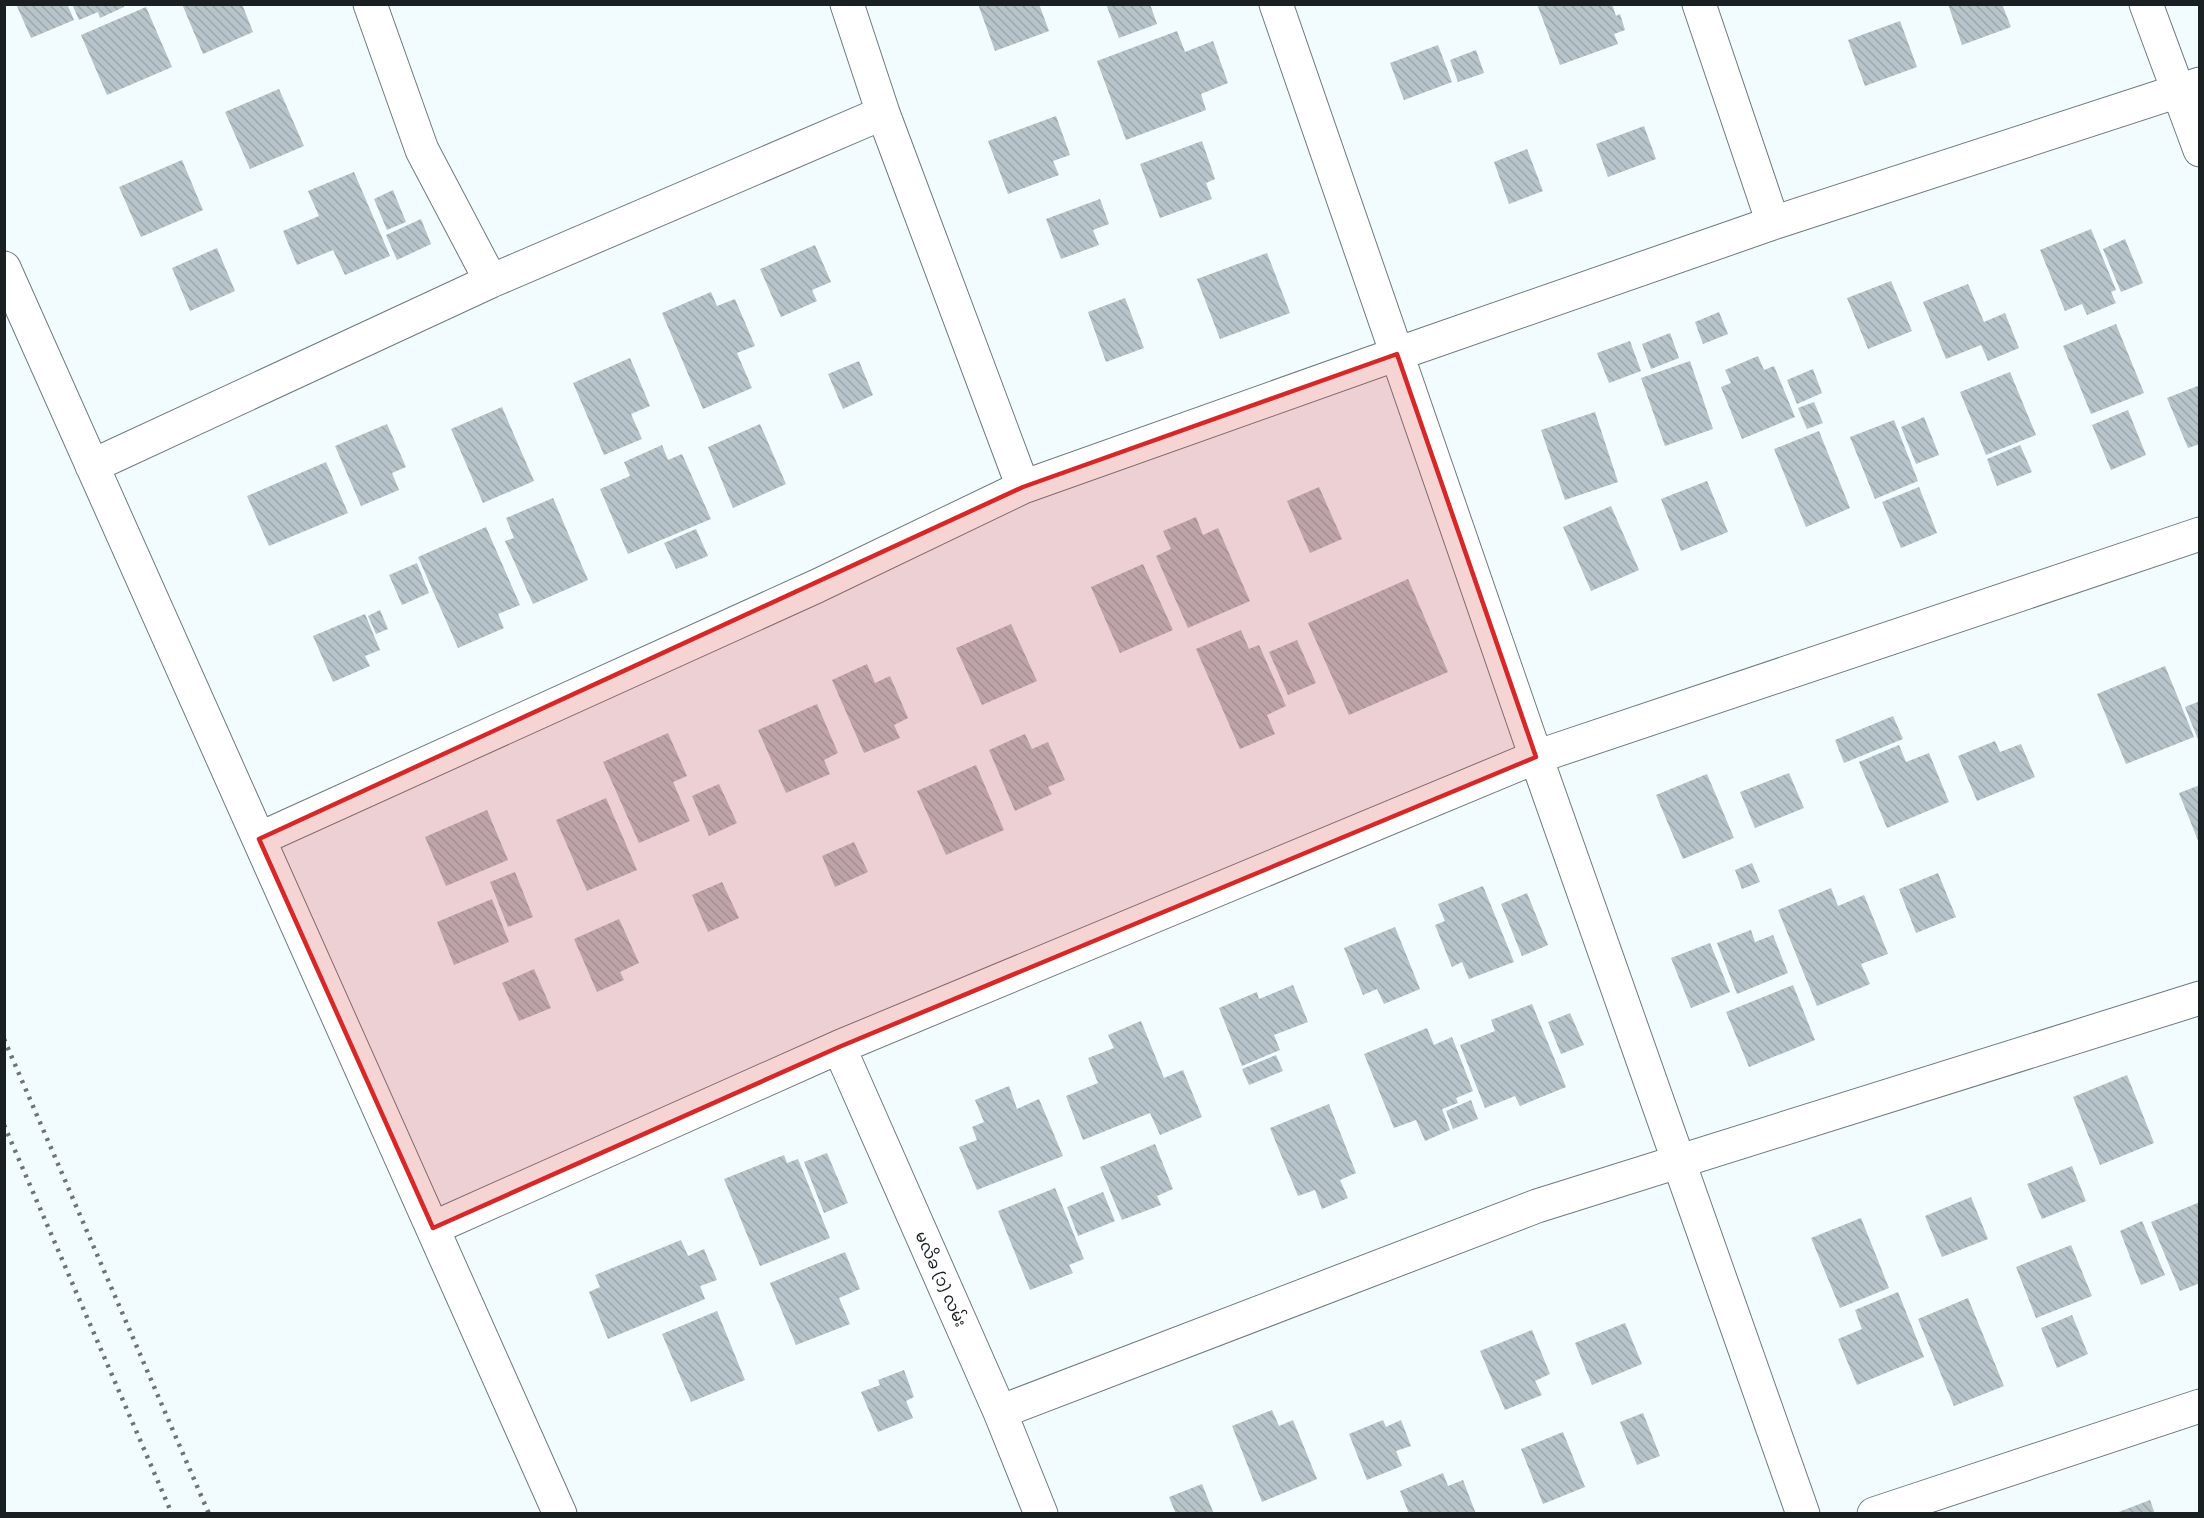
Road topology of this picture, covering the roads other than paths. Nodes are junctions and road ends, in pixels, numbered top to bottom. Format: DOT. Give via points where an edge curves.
graph roads {
  1 [pos="370,4"];
  2 [pos="847,4"];
  3 [pos="1276,4"];
  4 [pos="1699,4"];
  5 [pos="2146,4"];
  6 [pos="2189,88"];
  7 [pos="883,113"];
  8 [pos="2199,150"];
  9 [pos="1773,223"];
  10 [pos="4,268"];
  11 [pos="491,281"];
  12 [pos="1397,354"];
  13 [pos="92,466"];
  14 [pos="1023,487"];
  15 [pos="2199,534"];
  16 [pos="1536,757"];
  17 [pos="259,840"];
  18 [pos="2199,998"];
  19 [pos="839,1047"];
  20 [pos="1679,1162"];
  21 [pos="433,1228"];
  22 [pos="1000,1412"];
  23 [pos="2197,1416"];
  24 [pos="560,1514"];
  25 [pos="1041,1514"];
  26 [pos="1803,1514"];
  27 [pos="1874,1514"];
  1 -- 11 [label="street" via="422,150"];
  2 -- 7 [label="street"];
  3 -- 12 [label="street"];
  4 -- 9 [label="street"];
  5 -- 6 [label="street"];
  6 -- 8 [label="street"];
  6 -- 9 [label="street"];
  7 -- 11 [label="street"];
  7 -- 14 [label="street"];
  9 -- 12 [label="street"];
  10 -- 13 [label="street"];
  11 -- 13 [label="street"];
  12 -- 14 [label="street"];
  12 -- 16 [label="street"];
  13 -- 17 [label="street"];
  14 -- 17 [label="street" via="817,586"];
  15 -- 16 [label="street"];
  16 -- 19 [label="street"];
  16 -- 20 [label="street"];
  17 -- 21 [label="street"];
  18 -- 20 [label="street"];
  19 -- 21 [label="street"];
  19 -- 22 [label="street, မလိခ (၁) လမ်း"];
  20 -- 22 [label="street" via="1537,1206"];
  20 -- 26 [label="street"];
  21 -- 24 [label="street"];
  22 -- 25 [label="street, မလိခ (၁) လမ်း"];
  23 -- 27 [label="street"];
}
